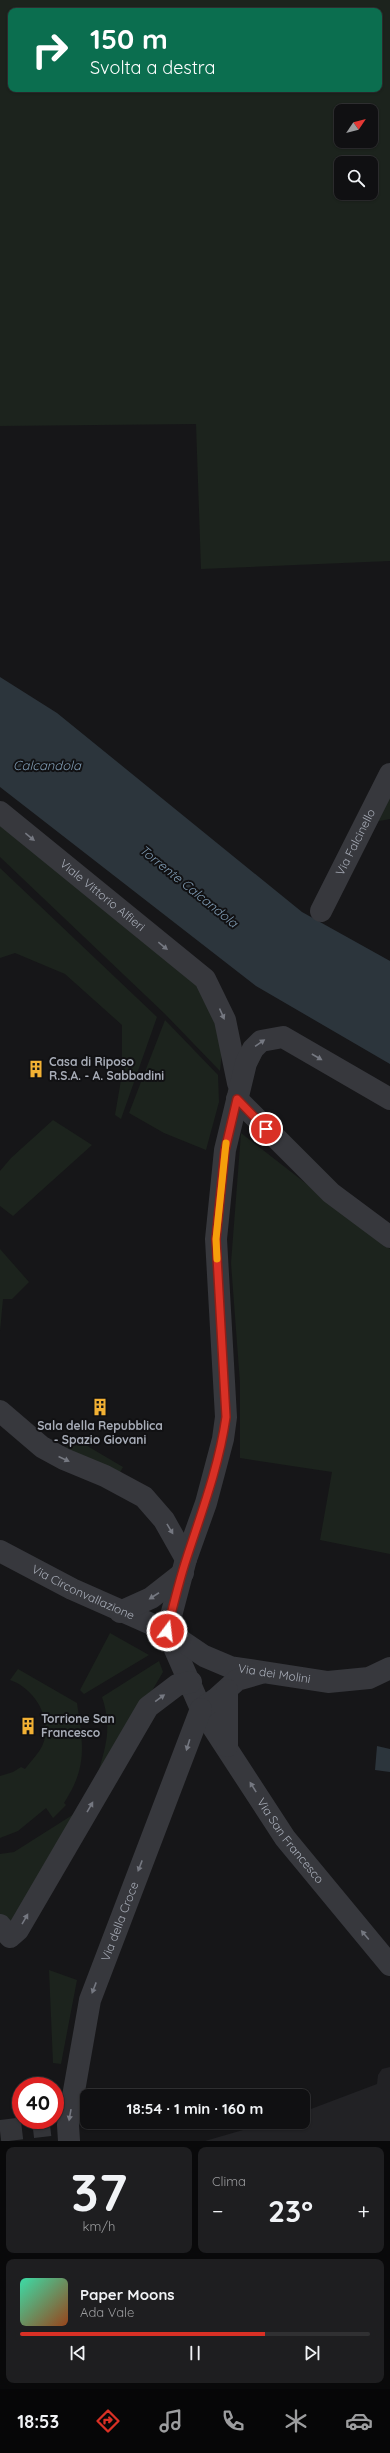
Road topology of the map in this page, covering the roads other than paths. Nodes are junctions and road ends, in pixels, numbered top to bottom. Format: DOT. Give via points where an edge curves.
graph roads {
  1 [pos="390,774"];
  2 [pos="0,812"];
  3 [pos="321,911"];
  4 [pos="238,1094"];
  5 [pos="390,1099"];
  6 [pos="390,1237"];
  7 [pos="0,1411"];
  8 [pos="0,1551"];
  9 [pos="185,1566"];
  10 [pos="120,1612"];
  11 [pos="167,1631"];
  12 [pos="390,1668"];
  13 [pos="263,1673"];
  14 [pos="191,1682"];
  15 [pos="227,1690"];
  16 [pos="201,1708"];
  17 [pos="227,1746"];
  18 [pos="0,1924"];
  19 [pos="390,1965"];
  20 [pos="68,2141"];
  1 -- 3 [label="street, Via Falcinello"];
  2 -- 4 [label="street, Viale Vittorio Alfieri, one-way" via="205,979 225,1020"];
  4 -- 5 [label="street, one-way" via="246,1063 253,1049 261,1041 283,1037"];
  4 -- 6 [label="street" via="331,1193"];
  4 -- 9 [label="street" via="225,1150 216,1239 226,1417 223,1439 207,1498"];
  7 -- 9 [label="street, one-way" via="42,1447 144,1497 164,1520"];
  8 -- 10 [label="street, Via Circonvallazione" via="72,1590"];
  9 -- 10 [label="street, one-way" via="151,1598"];
  9 -- 11 [label="street"];
  10 -- 11 [label="street, Via Circonvallazione"];
  11 -- 13 [label="street, Via dei Molini" via="204,1656 230,1667"];
  11 -- 14 [label="street"];
  12 -- 13 [label="street, Via dei Molini" via="369,1678 328,1682"];
  13 -- 15 [label="street" via="237,1680"];
  14 -- 16 [label="street"];
  18 -- 14 [label="street, one-way" via="10,1937 18,1930 148,1707 177,1686"];
  15 -- 16 [label="street"];
  15 -- 17 [label="street"];
  16 -- 17 [label="street, Via San Francesco"];
  16 -- 20 [label="street, Via della Croce, one-way" via="90,2000 68,2126"];
  19 -- 17 [label="street, Via San Francesco, one-way" via="285,1838"];
}
